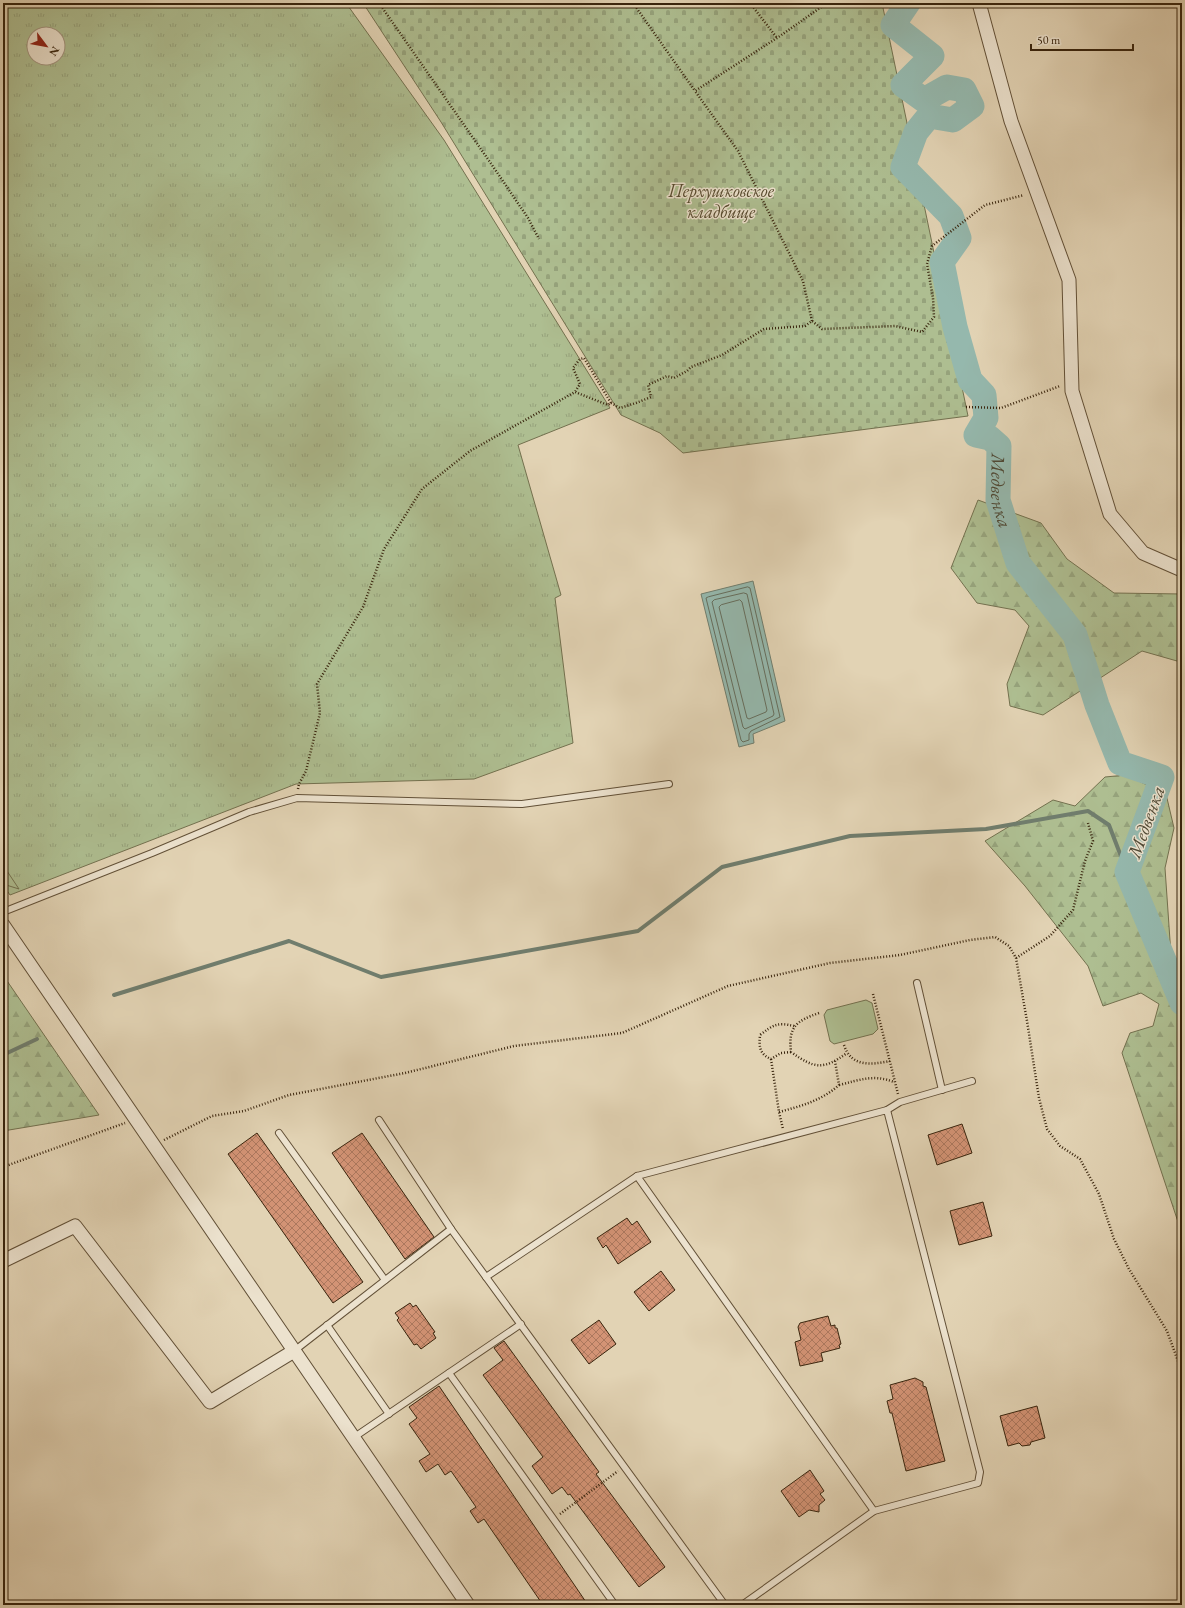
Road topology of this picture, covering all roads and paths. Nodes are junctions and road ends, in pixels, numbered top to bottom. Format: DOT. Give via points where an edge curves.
graph roads {
  1 [pos="379,3"];
  2 [pos="633,3"];
  3 [pos="750,3"];
  4 [pos="827,3"];
  5 [pos="979,3"];
  6 [pos="777,38"];
  7 [pos="695,91"];
  8 [pos="1036,192"];
  9 [pos="539,239"];
  10 [pos="812,321"];
  11 [pos="1071,382"];
  12 [pos="575,392"];
  13 [pos="611,403"];
  14 [pos="966,406"];
  15 [pos="1182,570"];
  16 [pos="669,784"];
  17 [pos="297,798"];
  18 [pos="1088,823"];
  19 [pos="3,912"];
  20 [pos="3,925"];
  21 [pos="1016,958"];
  22 [pos="917,982"];
  23 [pos="873,994"];
  24 [pos="819,1013"];
  25 [pos="794,1026"];
  26 [pos="574,1039"];
  27 [pos="844,1045"];
  28 [pos="791,1052"];
  29 [pos="847,1054"];
  30 [pos="771,1058"];
  31 [pos="835,1061"];
  32 [pos="890,1061"];
  33 [pos="972,1081"];
  34 [pos="895,1082"];
  35 [pos="839,1085"];
  36 [pos="942,1090"];
  37 [pos="900,1102"];
  38 [pos="888,1110"];
  39 [pos="779,1112"];
  40 [pos="136,1120"];
  41 [pos="379,1120"];
  42 [pos="279,1133"];
  43 [pos="786,1137"];
  44 [pos="153,1145"];
  45 [pos="3,1167"];
  46 [pos="637,1176"];
  47 [pos="451,1229"];
  48 [pos="3,1262"];
  49 [pos="486,1277"];
  50 [pos="385,1280"];
  51 [pos="520,1324"];
  52 [pos="327,1325"];
  53 [pos="294,1351"];
  54 [pos="449,1373"];
  55 [pos="389,1414"];
  56 [pos="353,1438"];
  57 [pos="624,1466"];
  58 [pos="874,1511"];
  59 [pos="554,1519"];
  60 [pos="468,1605"];
  61 [pos="615,1605"];
  62 [pos="725,1605"];
  63 [pos="742,1605"];
  1 -- 9 [label="path" via="528,218"];
  2 -- 7 [label="path"];
  3 -- 6 [label="path"];
  4 -- 6 [label="path"];
  5 -- 8 [label="street" via="1011,121"];
  6 -- 7 [label="path"];
  7 -- 10 [label="path" via="738,151 804,280"];
  8 -- 10 [label="path" via="985,205 932,246 928,264 934,298 934,317 922,332 895,326 822,329"];
  8 -- 11 [label="street" via="1069,280"];
  10 -- 13 [label="path" via="805,326 764,329 722,355 690,367 674,378 667,376 648,385 651,397 620,408"];
  11 -- 14 [label="path" via="1001,408"];
  11 -- 15 [label="street" via="1110,514 1143,553"];
  12 -- 13 [label="path" via="608,405"];
  12 -- 13 [label="path" via="580,384 574,368 580,359 584,358"];
  12 -- 17 [label="path" via="470,451 422,489 384,550 363,607 317,684 320,713"];
  16 -- 17 [label="lane" via="522,804"];
  17 -- 19 [label="lane" via="249,812"];
  18 -- 21 [label="path" via="1093,841 1073,910 1050,936"];
  20 -- 40 [label="street"];
  22 -- 36 [label="lane"];
  23 -- 32 [label="path"];
  24 -- 25 [label="path" via="803,1018"];
  25 -- 28 [label="path" via="790,1042"];
  25 -- 30 [label="path" via="772,1025 760,1035 759,1046 765,1056"];
  26 -- 44 [label="path" via="514,1046 405,1073 289,1095 244,1110 212,1116"];
  27 -- 29 [label="path"];
  28 -- 30 [label="path"];
  28 -- 31 [label="path" via="814,1066"];
  29 -- 31 [label="path"];
  29 -- 32 [label="path" via="858,1062 874,1065"];
  30 -- 39 [label="path"];
  31 -- 35 [label="path"];
  32 -- 34 [label="path"];
  33 -- 36 [label="lane"];
  34 -- 35 [label="path" via="865,1078"];
  34 -- 37 [label="path"];
  35 -- 39 [label="path" via="807,1105"];
  36 -- 37 [label="lane"];
  37 -- 38 [label="lane"];
  38 -- 43 [label="lane"];
  38 -- 58 [label="lane" via="980,1472 978,1483"];
  39 -- 43 [label="path"];
  40 -- 44 [label="street"];
  40 -- 45 [label="path"];
  41 -- 47 [label="lane"];
  42 -- 50 [label="lane"];
  43 -- 46 [label="lane"];
  44 -- 53 [label="street"];
  46 -- 49 [label="lane"];
  46 -- 58 [label="lane"];
  47 -- 49 [label="lane"];
  47 -- 50 [label="lane"];
  48 -- 53 [label="street" via="75,1226 210,1402"];
  49 -- 51 [label="lane"];
  50 -- 52 [label="lane"];
  51 -- 54 [label="lane"];
  51 -- 57 [label="lane"];
  52 -- 53 [label="lane"];
  52 -- 55 [label="lane"];
  53 -- 56 [label="street"];
  54 -- 55 [label="lane"];
  54 -- 59 [label="lane"];
  55 -- 56 [label="lane"];
  56 -- 60 [label="street"];
  57 -- 59 [label="path"];
  57 -- 62 [label="lane"];
  58 -- 63 [label="lane"];
  59 -- 61 [label="lane"];
}
